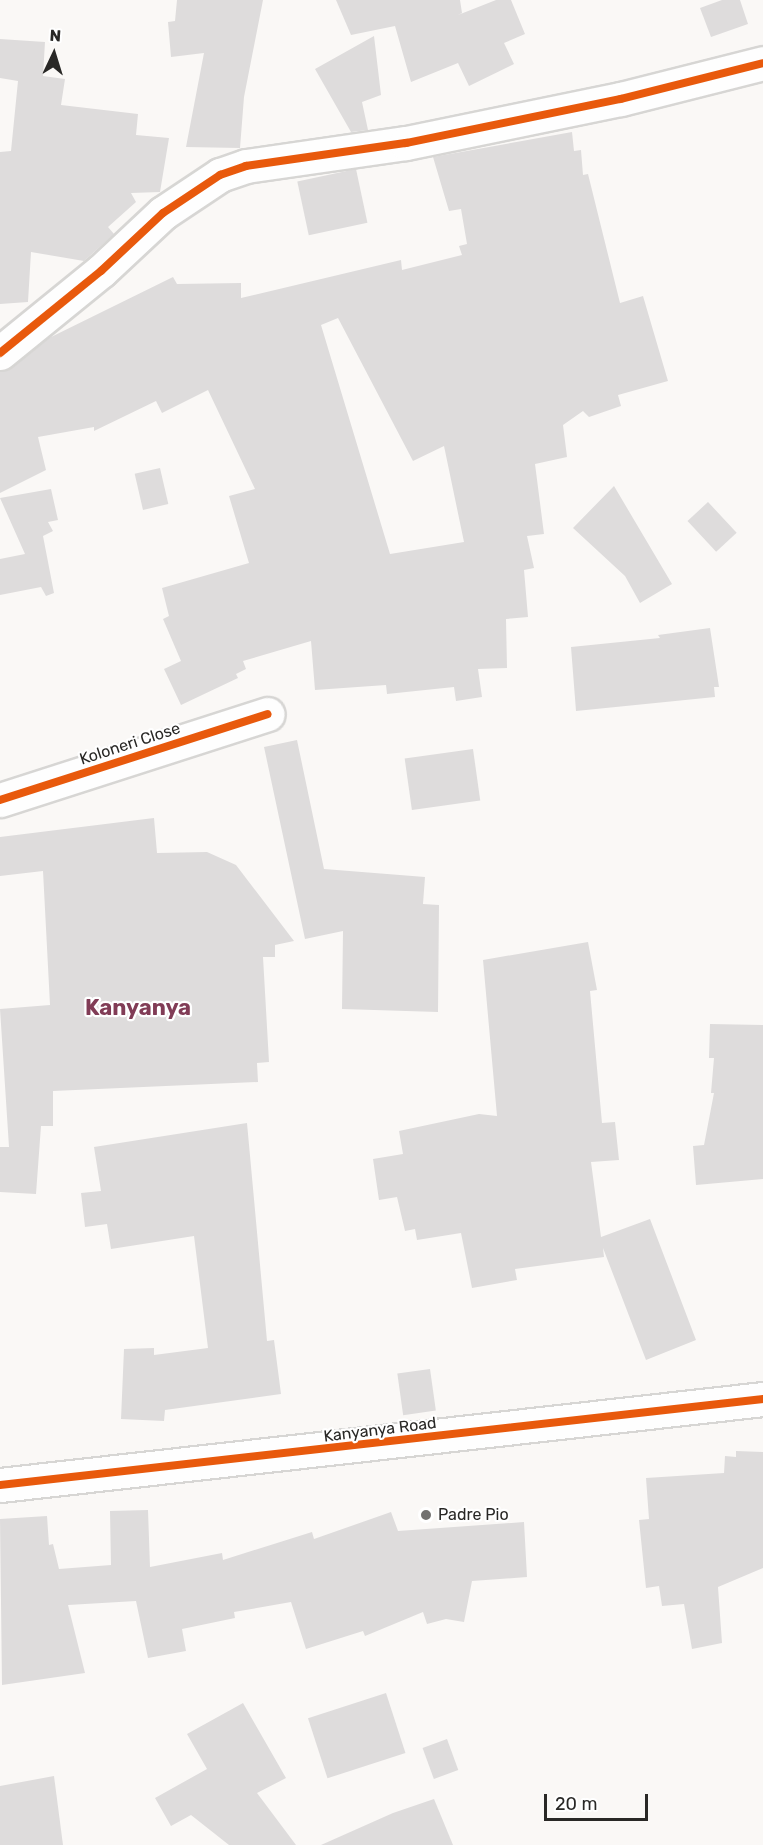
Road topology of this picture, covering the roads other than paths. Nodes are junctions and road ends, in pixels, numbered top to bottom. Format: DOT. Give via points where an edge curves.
graph roads {
  1 [pos="763,63"];
  2 [pos="0,353"];
  3 [pos="268,714"];
  4 [pos="0,800"];
  5 [pos="763,1400"];
  6 [pos="0,1485"];
  1 -- 2 [label="street" via="621,99 406,143 246,166 220,175 163,213 101,271"];
  3 -- 4 [label="street, Koloneri Close"];
  5 -- 6 [label="street, Kanyanya Road"];
}
